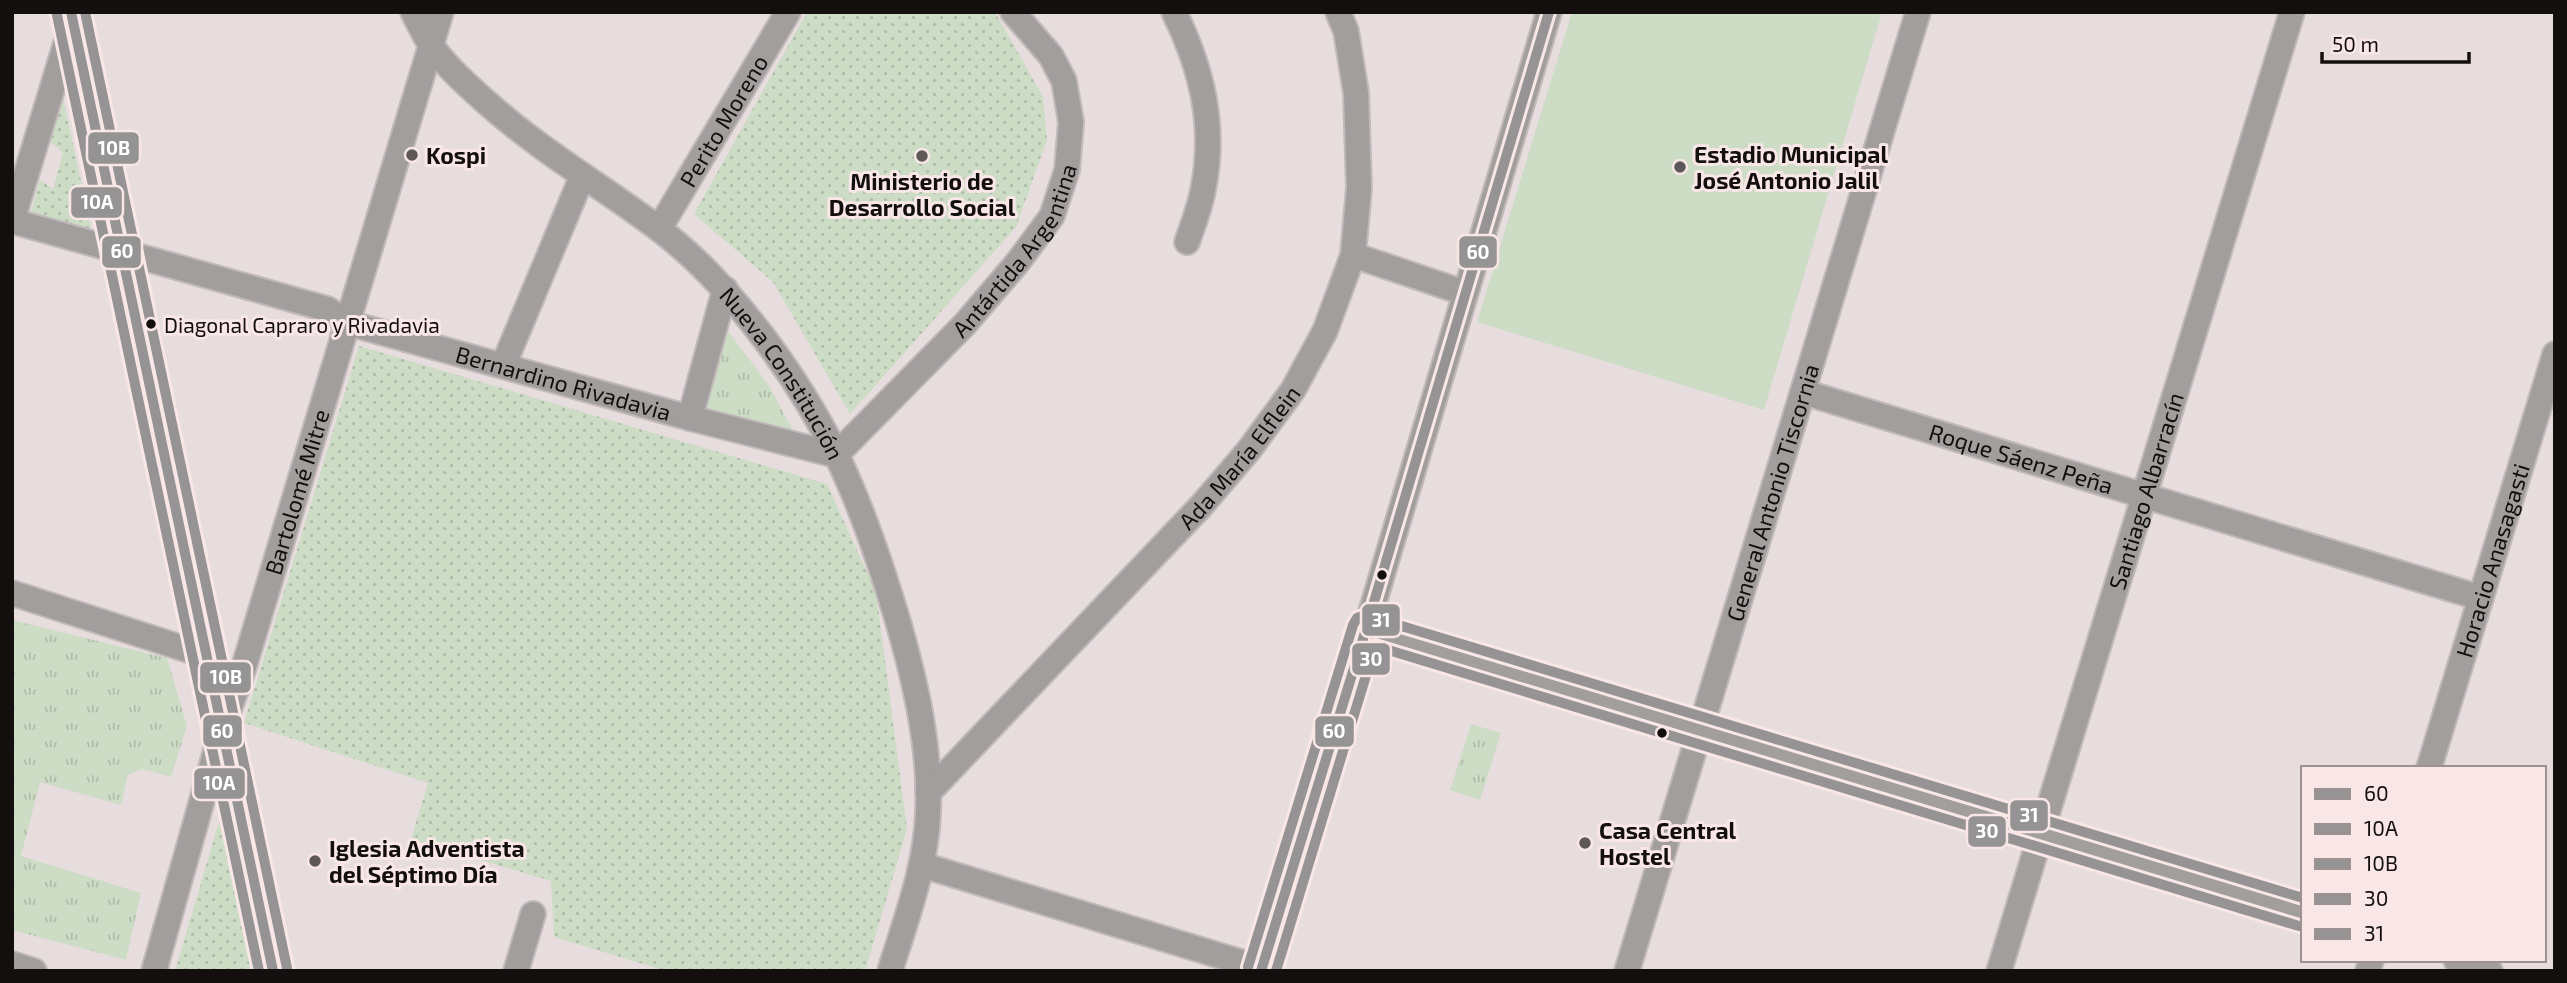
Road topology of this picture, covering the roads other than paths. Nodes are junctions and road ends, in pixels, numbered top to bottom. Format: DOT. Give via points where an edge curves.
graph roads {
  1 [pos="413,12"];
  2 [pos="441,12"];
  3 [pos="788,12"];
  4 [pos="1013,12"];
  5 [pos="1174,12"];
  6 [pos="1549,12"];
  7 [pos="1918,12"];
  8 [pos="2292,12"];
  9 [pos="73,15"];
  10 [pos="1347,18"];
  11 [pos="431,46"];
  12 [pos="582,177"];
  13 [pos="12,221"];
  14 [pos="659,229"];
  15 [pos="1187,242"];
  16 [pos="122,253"];
  17 [pos="1353,256"];
  18 [pos="725,289"];
  19 [pos="1465,293"];
  20 [pos="348,323"];
  21 [pos="2555,355"];
  22 [pos="503,366"];
  23 [pos="1803,392"];
  24 [pos="690,418"];
  25 [pos="836,455"];
  26 [pos="2143,496"];
  27 [pos="12,593"];
  28 [pos="2481,598"];
  29 [pos="1366,629"];
  30 [pos="207,656"];
  31 [pos="222,729"];
  32 [pos="1701,731"];
  33 [pos="2431,766"];
  34 [pos="928,793"];
  35 [pos="2040,834"];
  36 [pos="922,865"];
  37 [pos="2301,912"];
  38 [pos="533,914"];
  39 [pos="2462,962"];
  40 [pos="12,964"];
  41 [pos="1264,970"];
  42 [pos="34,971"];
  43 [pos="154,971"];
  44 [pos="273,971"];
  45 [pos="516,971"];
  46 [pos="890,971"];
  47 [pos="1627,971"];
  48 [pos="1999,971"];
  49 [pos="2490,971"];
  1 -- 11 [label="street, Nueva Constitución"];
  2 -- 11 [label="street, Bartolomé Mitre"];
  3 -- 14 [label="street, Perito Moreno"];
  4 -- 25 [label="street, Antártida Argentina" via="1052,56 1064,81 1071,122 1067,170 1052,216 965,324"];
  5 -- 15 [label="street" via="1203,84 1208,125 1203,190"];
  6 -- 19 [label="street"];
  7 -- 23 [label="street, General Antonio Tiscornia"];
  8 -- 26 [label="street, Santiago Albarracín"];
  9 -- 13 [label="street"];
  9 -- 16 [label="main road"];
  10 -- 17 [label="street, Ada María Elflein" via="1357,107 1359,188"];
  11 -- 12 [label="street, Nueva Constitución" via="521,133"];
  11 -- 20 [label="street, Bartolomé Mitre"];
  12 -- 14 [label="street, Nueva Constitución"];
  12 -- 22 [label="street"];
  13 -- 16 [label="street, Bernardino Rivadavia"];
  14 -- 18 [label="street, Nueva Constitución"];
  16 -- 20 [label="street, Bernardino Rivadavia" via="327,309"];
  16 -- 30 [label="main road"];
  17 -- 19 [label="street"];
  17 -- 34 [label="street, Ada María Elflein" via="1318,343 1293,390 1249,450"];
  18 -- 24 [label="street"];
  18 -- 25 [label="street, Nueva Constitución" via="792,379"];
  19 -- 29 [label="street"];
  20 -- 22 [label="street, Bernardino Rivadavia"];
  20 -- 31 [label="street, Bartolomé Mitre"];
  21 -- 28 [label="street, Horacio Anasagasti"];
  22 -- 24 [label="street, Bernardino Rivadavia"];
  23 -- 26 [label="street, Roque Sáenz Peña"];
  23 -- 32 [label="street, General Antonio Tiscornia"];
  24 -- 25 [label="street, Bernardino Rivadavia"];
  25 -- 34 [label="street, Nueva Constitución" via="869,529 904,644 922,717"];
  26 -- 28 [label="street, Roque Sáenz Peña"];
  26 -- 35 [label="street, Santiago Albarracín"];
  27 -- 30 [label="street"];
  28 -- 33 [label="street, Horacio Anasagasti"];
  29 -- 32 [label="street"];
  29 -- 41 [label="street"];
  30 -- 31 [label="main road"];
  31 -- 43 [label="street, Bartolomé Mitre"];
  31 -- 44 [label="main road"];
  32 -- 35 [label="street"];
  32 -- 47 [label="street, General Antonio Tiscornia"];
  34 -- 36 [label="street, Nueva Constitución"];
  35 -- 37 [label="street"];
  35 -- 48 [label="street, Santiago Albarracín"];
  36 -- 41 [label="street"];
  36 -- 46 [label="street"];
  38 -- 45 [label="street"];
  39 -- 49 [label="street"];
  40 -- 42 [label="street"];
}
